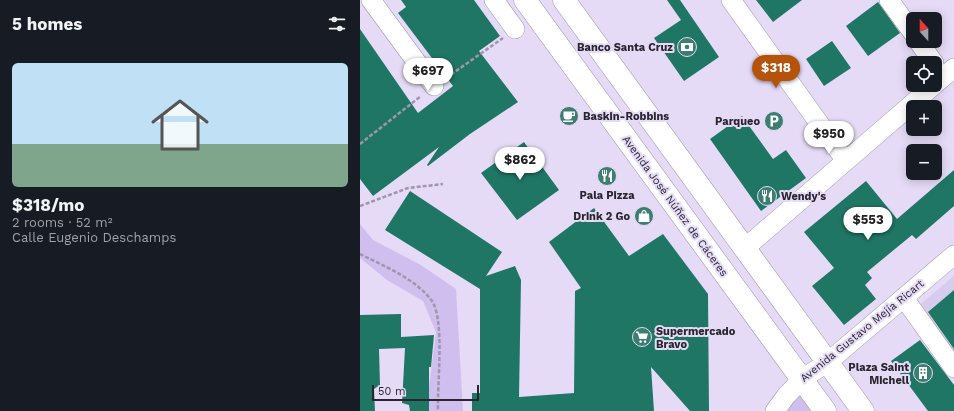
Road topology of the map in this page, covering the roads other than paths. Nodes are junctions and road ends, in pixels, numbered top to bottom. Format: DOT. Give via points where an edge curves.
graph roads {
  1 [pos="371,0"];
  2 [pos="494,0"];
  3 [pos="525,0"];
  4 [pos="564,0"];
  5 [pos="731,0"];
  6 [pos="889,0"];
  7 [pos="906,23"];
  8 [pos="515,30"];
  9 [pos="434,86"];
  10 [pos="919,92"];
  11 [pos="846,161"];
  12 [pos="745,248"];
  13 [pos="954,255"];
  14 [pos="904,298"];
  15 [pos="828,362"];
  16 [pos="954,368"];
  17 [pos="802,379"];
  18 [pos="775,411"];
  19 [pos="825,411"];
  20 [pos="863,411"];
  1 -- 9 [label="street"];
  2 -- 8 [label="street"];
  3 -- 17 [label="main road, Avenida José Núñez de Cáceres"];
  4 -- 12 [label="main road"];
  5 -- 11 [label="street"];
  6 -- 7 [label="street"];
  10 -- 11 [label="street"];
  11 -- 12 [label="street"];
  12 -- 15 [label="main road"];
  13 -- 14 [label="street, Avenida Gustavo Mejía Ricart"];
  14 -- 15 [label="street, Avenida Gustavo Mejía Ricart"];
  14 -- 16 [label="street"];
  15 -- 17 [label="street, Avenida Gustavo Mejía Ricart"];
  15 -- 20 [label="main road"];
  17 -- 18 [label="street, Avenida Gustavo Mejía Ricart"];
  17 -- 19 [label="main road, Avenida José Núñez de Cáceres"];
}
